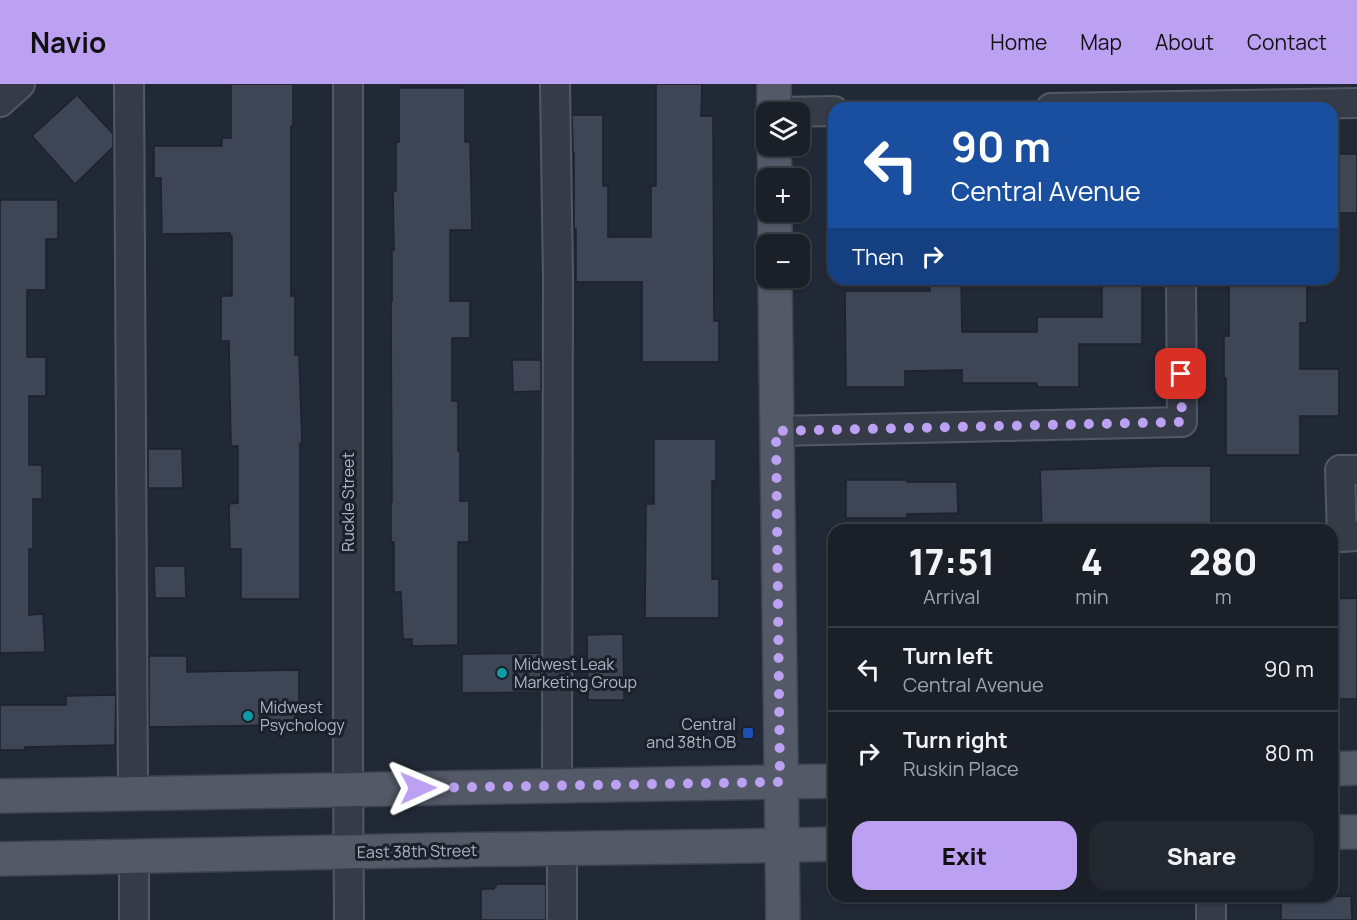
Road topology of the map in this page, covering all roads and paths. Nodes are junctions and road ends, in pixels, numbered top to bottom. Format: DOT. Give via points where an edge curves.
graph roads {
  1 [pos="20,84"];
  2 [pos="129,84"];
  3 [pos="348,84"];
  4 [pos="555,84"];
  5 [pos="774,84"];
  6 [pos="0,102"];
  7 [pos="775,102"];
  8 [pos="1338,103"];
  9 [pos="1357,103"];
  10 [pos="810,111"];
  11 [pos="828,111"];
  12 [pos="1181,285"];
  13 [pos="775,288"];
  14 [pos="776,431"];
  15 [pos="1357,470"];
  16 [pos="1357,536"];
  17 [pos="1357,768"];
  18 [pos="1338,769"];
  19 [pos="828,781"];
  20 [pos="780,782"];
  21 [pos="557,786"];
  22 [pos="348,789"];
  23 [pos="133,793"];
  24 [pos="0,796"];
  25 [pos="1338,832"];
  26 [pos="1357,832"];
  27 [pos="828,843"];
  28 [pos="783,845"];
  29 [pos="562,849"];
  30 [pos="348,853"];
  31 [pos="134,856"];
  32 [pos="0,859"];
  33 [pos="1211,902"];
  34 [pos="134,920"];
  35 [pos="349,920"];
  36 [pos="562,920"];
  37 [pos="783,920"];
  38 [pos="1211,920"];
  1 -- 6 [label="street"];
  2 -- 23 [label="street"];
  3 -- 22 [label="street, Ruckle Street"];
  4 -- 21 [label="street"];
  5 -- 7 [label="main road"];
  8 -- 9 [label="street"];
  10 -- 11 [label="street"];
  12 -- 14 [label="street" via="1182,422"];
  13 -- 14 [label="main road"];
  14 -- 20 [label="main road"];
  15 -- 16 [label="street" via="1340,470 1342,537"];
  17 -- 18 [label="main road"];
  19 -- 20 [label="main road"];
  20 -- 21 [label="main road"];
  20 -- 28 [label="main road"];
  21 -- 22 [label="main road"];
  22 -- 23 [label="main road"];
  22 -- 30 [label="street, Ruckle Street"];
  23 -- 24 [label="main road"];
  25 -- 26 [label="main road"];
  27 -- 28 [label="main road, East 38th Street"];
  28 -- 29 [label="main road, East 38th Street"];
  28 -- 37 [label="main road"];
  29 -- 30 [label="main road, East 38th Street"];
  29 -- 36 [label="street"];
  30 -- 31 [label="main road, East 38th Street"];
  30 -- 35 [label="street, Ruckle Street"];
  31 -- 32 [label="main road, East 38th Street"];
  31 -- 34 [label="street"];
  33 -- 38 [label="street"];
}
